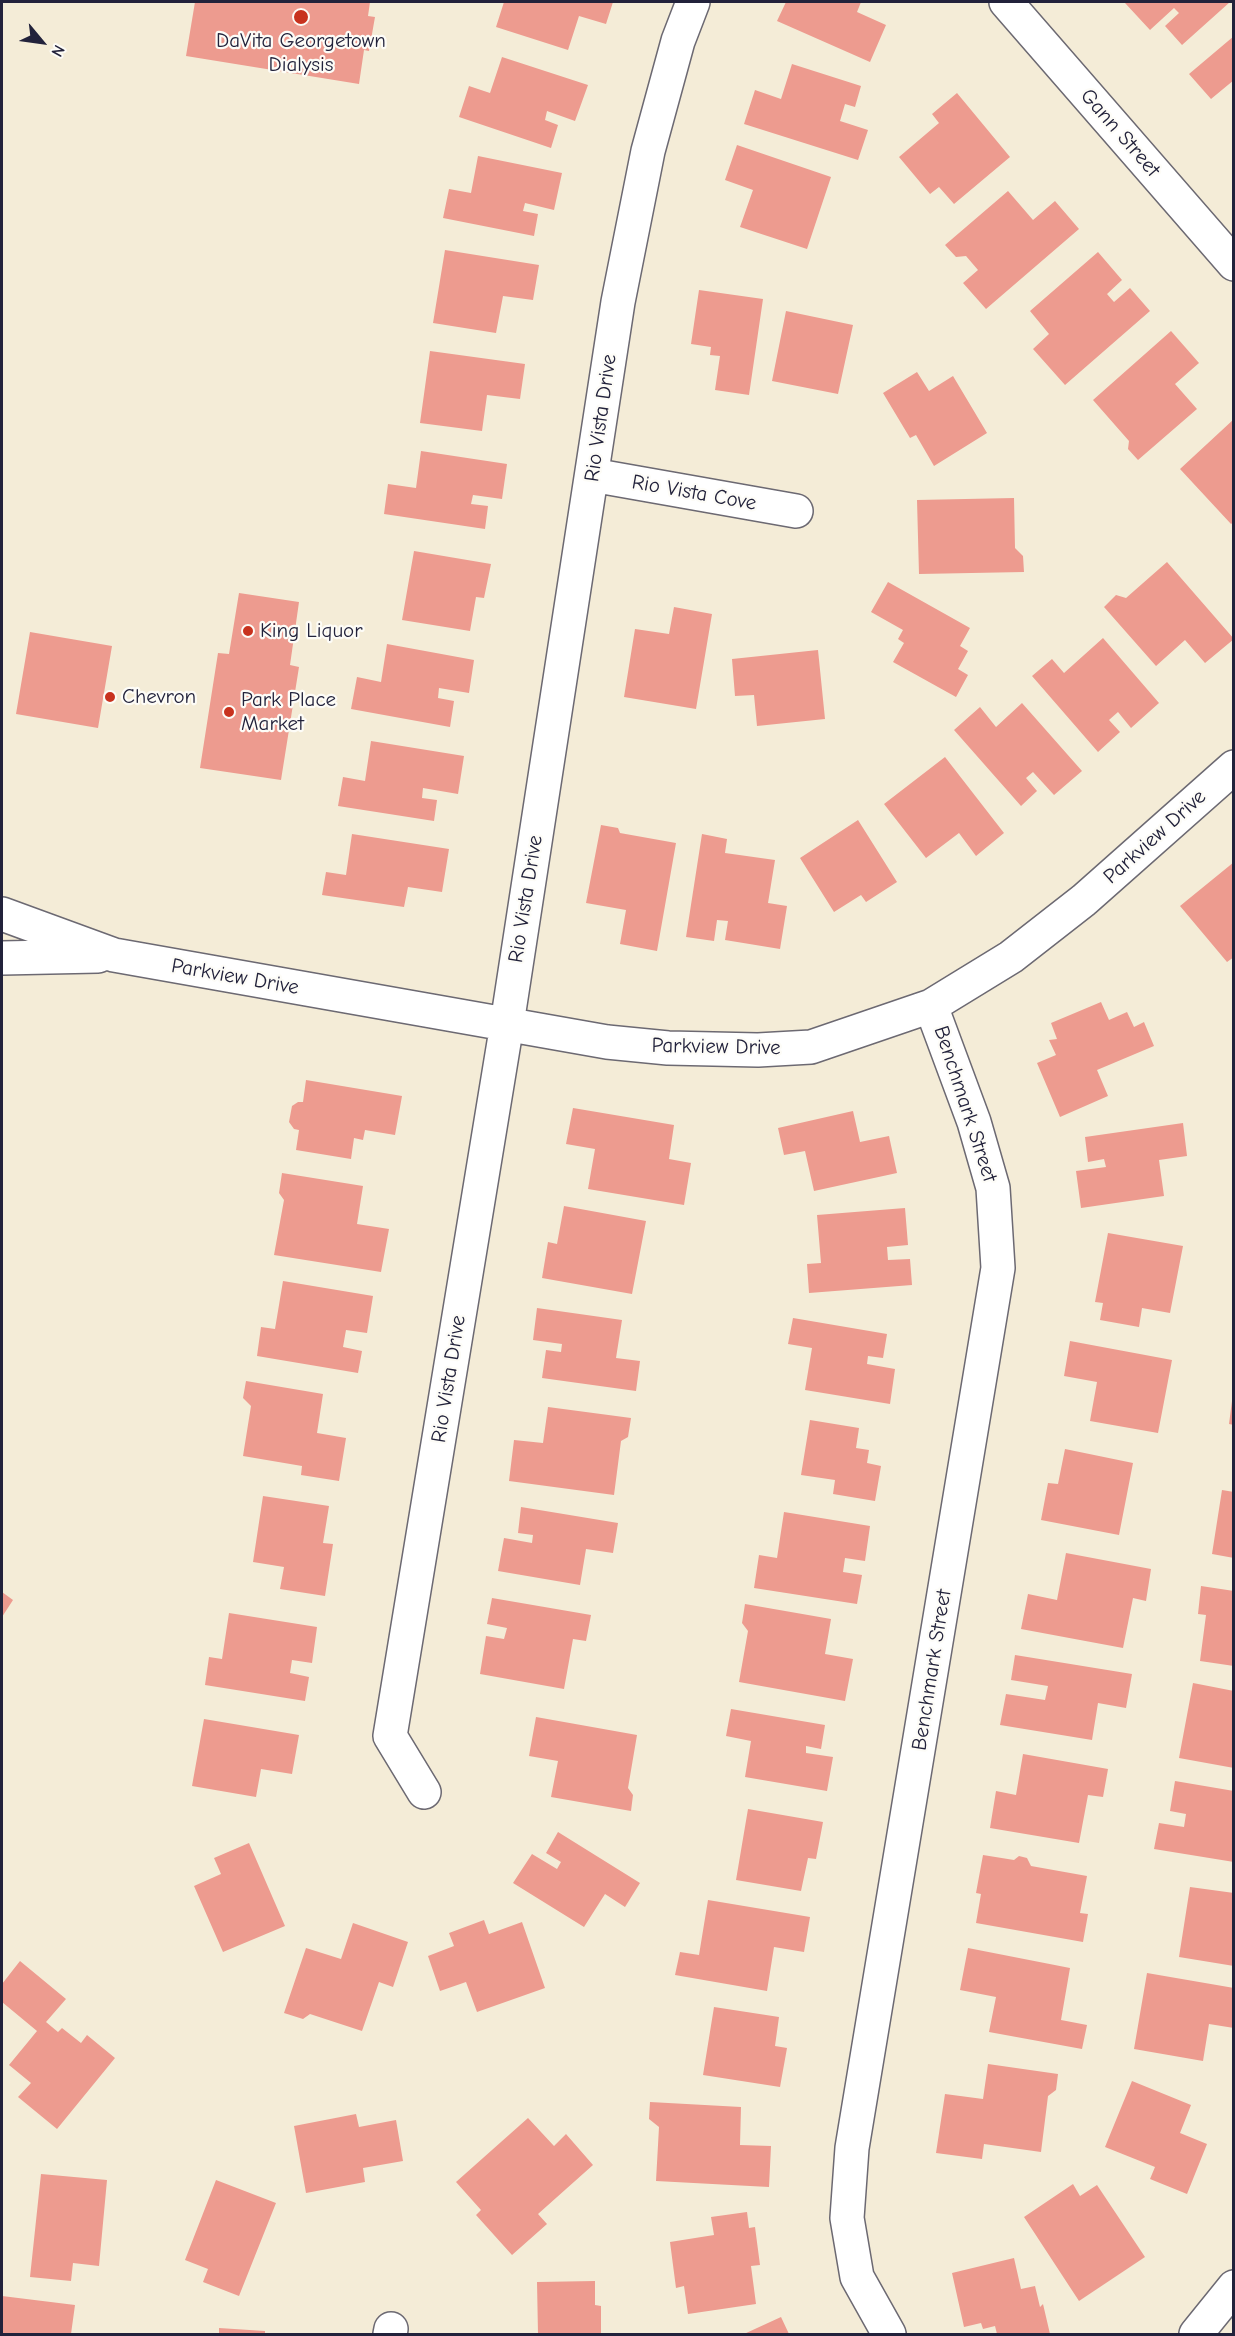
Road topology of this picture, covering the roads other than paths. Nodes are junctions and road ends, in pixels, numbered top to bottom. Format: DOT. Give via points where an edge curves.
graph roads {
  1 [pos="693,2"];
  2 [pos="1006,2"];
  3 [pos="1233,264"];
  4 [pos="592,475"];
  5 [pos="796,511"];
  6 [pos="1233,767"];
  7 [pos="2,914"];
  8 [pos="114,955"];
  9 [pos="2,958"];
  10 [pos="931,1006"];
  11 [pos="507,1024"];
  12 [pos="424,1792"];
  13 [pos="1233,2287"];
  14 [pos="889,2334"];
  15 [pos="1196,2334"];
  1 -- 4 [label="street, Rio Vista Drive" via="648,151 618,302"];
  2 -- 3 [label="street, Gann Street"];
  4 -- 5 [label="street, Rio Vista Cove"];
  4 -- 11 [label="street, Rio Vista Drive"];
  6 -- 10 [label="street, Parkview Drive" via="1084,900 1011,957"];
  7 -- 8 [label="street, Parkview Drive"];
  8 -- 9 [label="street, Parkview Drive"];
  8 -- 11 [label="street, Parkview Drive"];
  10 -- 11 [label="street, Parkview Drive" via="811,1047 758,1050 607,1042"];
  10 -- 14 [label="street, Benchmark Street" via="974,1122 993,1188 999,1268 852,2148 847,2218 857,2277"];
  11 -- 12 [label="street, Rio Vista Drive" via="390,1736"];
  13 -- 15 [label="street"];
}
